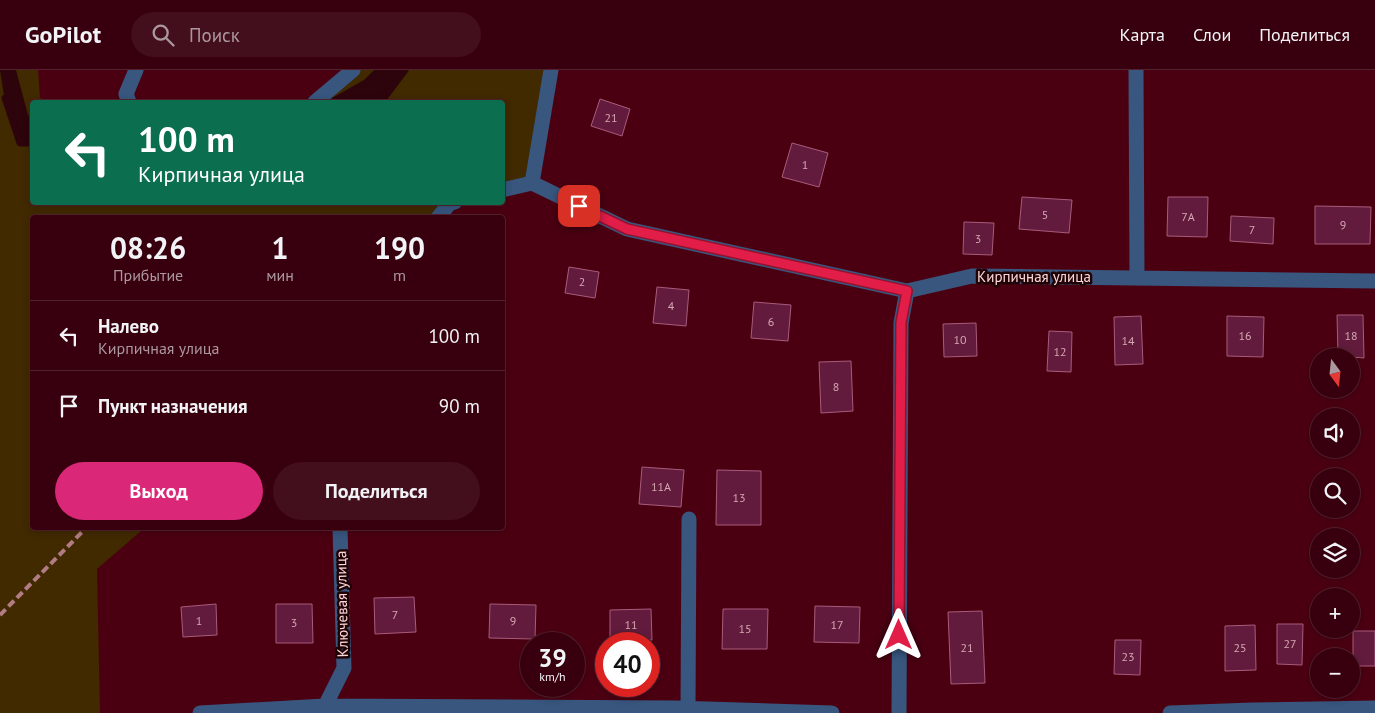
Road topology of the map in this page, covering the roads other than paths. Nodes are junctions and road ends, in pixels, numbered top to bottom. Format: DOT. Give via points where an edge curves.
graph roads {
  1 [pos="136,70"];
  2 [pos="353,70"];
  3 [pos="551,70"];
  4 [pos="1136,70"];
  5 [pos="128,100"];
  6 [pos="317,100"];
  7 [pos="532,183"];
  8 [pos="505,189"];
  9 [pos="448,205"];
  10 [pos="440,215"];
  11 [pos="1137,278"];
  12 [pos="1375,281"];
  13 [pos="907,291"];
  14 [pos="689,519"];
  15 [pos="340,530"];
  16 [pos="325,706"];
  17 [pos="1375,708"];
  18 [pos="688,709"];
  19 [pos="200,713"];
  20 [pos="832,713"];
  21 [pos="899,713"];
  22 [pos="1170,713"];
  1 -- 5 [label="street" via="126,94"];
  2 -- 6 [label="street"];
  3 -- 7 [label="street"];
  4 -- 11 [label="street"];
  7 -- 8 [label="street"];
  7 -- 13 [label="street, Кирпичная улица" via="627,229"];
  9 -- 10 [label="street"];
  11 -- 12 [label="street, Кирпичная улица"];
  11 -- 13 [label="street, Кирпичная улица" via="972,276"];
  13 -- 21 [label="street" via="901,323"];
  14 -- 18 [label="street"];
  15 -- 16 [label="street, Ключевая улица" via="344,668"];
  16 -- 18 [label="street"];
  16 -- 19 [label="street"];
  17 -- 22 [label="street"];
  18 -- 20 [label="street"];
}
